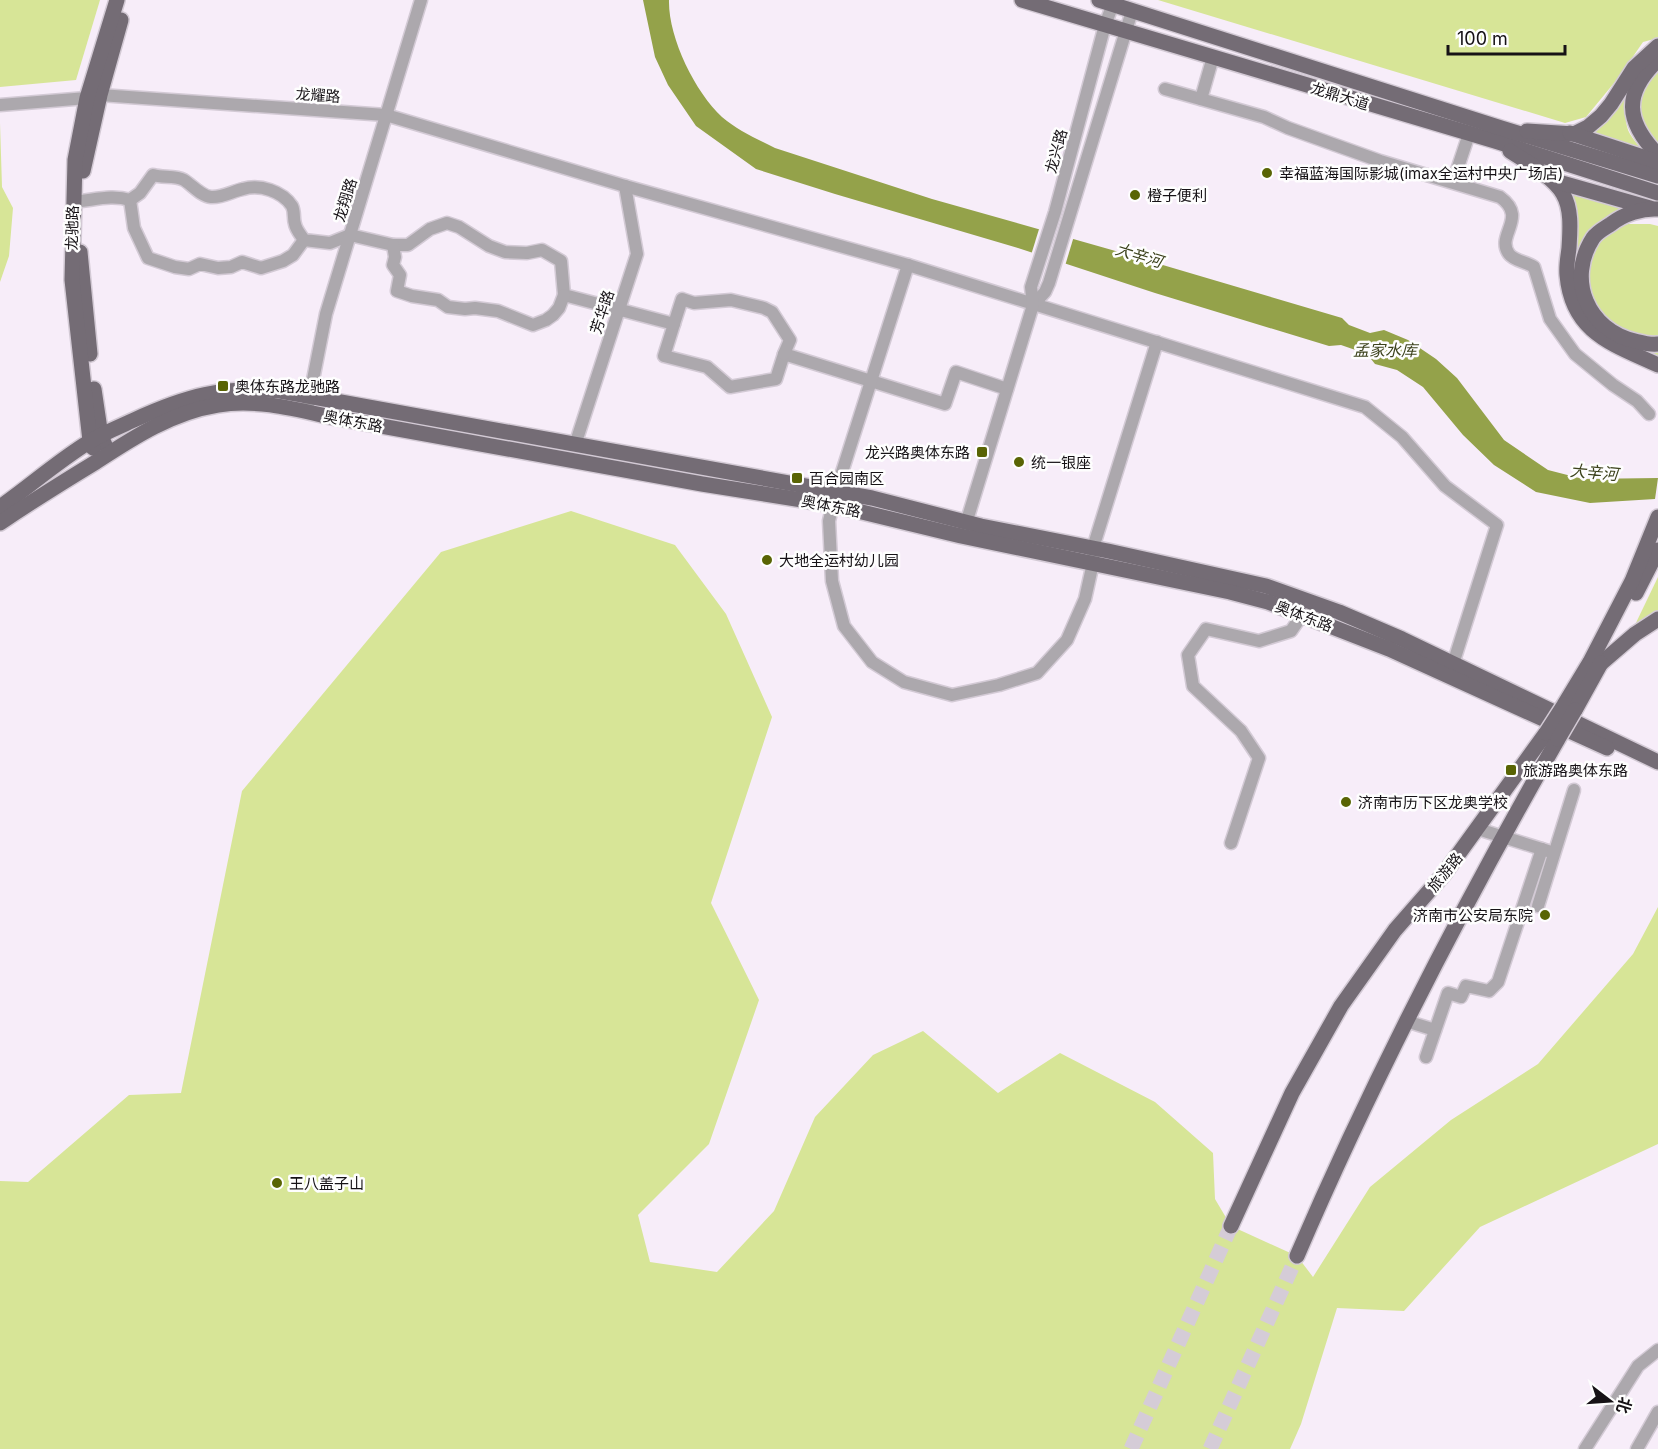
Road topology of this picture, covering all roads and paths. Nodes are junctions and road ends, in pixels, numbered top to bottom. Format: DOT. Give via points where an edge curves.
graph roads {
  1 [pos="117,0"];
  2 [pos="127,0"];
  3 [pos="421,0"];
  4 [pos="1022,0"];
  5 [pos="1106,2"];
  6 [pos="1132,11"];
  7 [pos="1105,25"];
  8 [pos="1125,30"];
  9 [pos="1658,46"];
  10 [pos="1213,57"];
  11 [pos="1658,60"];
  12 [pos="1165,89"];
  13 [pos="93,97"];
  14 [pos="1201,99"];
  15 [pos="0,105"];
  16 [pos="386,115"];
  17 [pos="1569,133"];
  18 [pos="1469,134"];
  19 [pos="1498,135"];
  20 [pos="1658,155"];
  21 [pos="1658,162"];
  22 [pos="1544,174"];
  23 [pos="1658,176"];
  24 [pos="1453,182"];
  25 [pos="625,186"];
  26 [pos="1658,194"];
  27 [pos="130,200"];
  28 [pos="81,201"];
  29 [pos="1656,209"];
  30 [pos="350,235"];
  31 [pos="304,240"];
  32 [pos="393,245"];
  33 [pos="908,265"];
  34 [pos="564,295"];
  35 [pos="1033,305"];
  36 [pos="619,309"];
  37 [pos="674,324"];
  38 [pos="1157,342"];
  39 [pos="1658,344"];
  40 [pos="784,354"];
  41 [pos="1658,365"];
  42 [pos="1007,389"];
  43 [pos="309,396"];
  44 [pos="307,412"];
  45 [pos="1649,414"];
  46 [pos="96,439"];
  47 [pos="575,445"];
  48 [pos="103,456"];
  49 [pos="834,498"];
  50 [pos="0,507"];
  51 [pos="967,521"];
  52 [pos="1655,523"];
  53 [pos="0,524"];
  54 [pos="961,536"];
  55 [pos="1658,550"];
  56 [pos="1093,555"];
  57 [pos="1302,615"];
  58 [pos="1658,619"];
  59 [pos="1453,664"];
  60 [pos="1599,665"];
  61 [pos="1569,708"];
  62 [pos="1552,736"];
  63 [pos="1656,764"];
  64 [pos="1574,790"];
  65 [pos="1478,829"];
  66 [pos="1503,837"];
  67 [pos="1231,843"];
  68 [pos="1549,851"];
  69 [pos="1538,906"];
  70 [pos="1406,1021"];
  71 [pos="1435,1030"];
  72 [pos="1426,1057"];
  73 [pos="1231,1226"];
  74 [pos="1297,1257"];
  75 [pos="1658,1350"];
  76 [pos="1658,1412"];
  77 [pos="1585,1449"];
  78 [pos="1636,1449"];
  1 -- 13 [label="main road, 龙驰路"];
  2 -- 13 [label="main road, 龙驰路"];
  3 -- 16 [label="street, 龙翔路"];
  4 -- 7 [label="main road, 龙鼎大道"];
  5 -- 6 [label="main road, 龙鼎大道"];
  5 -- 7 [label="street, 龙兴路"];
  6 -- 8 [label="street, 龙兴路"];
  6 -- 19 [label="main road, 龙鼎大道"];
  7 -- 8 [label="main road, 龙鼎大道"];
  7 -- 35 [label="street, 龙兴路" via="1031,287"];
  8 -- 10 [label="main road, 龙鼎大道"];
  8 -- 35 [label="street, 龙兴路" via="1046,292"];
  9 -- 17 [label="main road" via="1634,68 1601,116 1588,127"];
  10 -- 14 [label="street"];
  10 -- 18 [label="main road, 龙鼎大道"];
  11 -- 20 [label="main road" via="1636,87 1632,104 1633,120 1643,140"];
  12 -- 14 [label="street"];
  13 -- 15 [label="street, 龙耀路"];
  13 -- 16 [label="street, 龙耀路"];
  13 -- 28 [label="main road, 龙驰路"];
  13 -- 46 [label="main road, 龙驰路" via="75,160 72,280"];
  14 -- 24 [label="street"];
  16 -- 25 [label="street, 龙耀路"];
  16 -- 30 [label="street, 龙翔路"];
  17 -- 19 [label="main road"];
  17 -- 21 [label="main road"];
  18 -- 19 [label="main road, 龙鼎大道"];
  18 -- 24 [label="street"];
  19 -- 22 [label="main road"];
  19 -- 23 [label="main road, 龙鼎大道"];
  19 -- 26 [label="main road, 龙鼎大道"];
  22 -- 29 [label="main road" via="1562,183"];
  22 -- 41 [label="main road" via="1563,193 1569,216 1567,273 1569,291 1579,315 1591,331 1611,344"];
  24 -- 45 [label="street" via="1500,197 1509,204 1514,214 1507,253 1534,267 1550,319 1575,354"];
  25 -- 33 [label="street, 龙耀路"];
  25 -- 36 [label="street, 芳华路" via="637,254"];
  27 -- 28 [label="street" via="110,197"];
  27 -- 31 [label="street" via="153,175 183,179 209,197 260,187 284,197 294,208 294,224"];
  27 -- 31 [label="street" via="134,228 148,258 175,267 225,267 242,262 261,268 293,255"];
  28 -- 46 [label="main road, 龙驰路" via="79,239"];
  29 -- 39 [label="main road" via="1622,216 1594,236 1582,258 1581,286 1590,310 1605,328 1623,338"];
  30 -- 31 [label="street" via="330,243"];
  30 -- 32 [label="street"];
  30 -- 43 [label="street, 龙翔路" via="326,314"];
  32 -- 34 [label="street" via="408,245 430,229 447,223 505,252 542,250 561,261"];
  32 -- 34 [label="street" via="393,265 400,275 397,291 438,300 448,307 498,311 534,325 559,308"];
  33 -- 35 [label="street, 龙耀路"];
  33 -- 49 [label="street"];
  34 -- 36 [label="street"];
  35 -- 38 [label="street, 龙耀路"];
  35 -- 42 [label="street, 龙兴路"];
  36 -- 37 [label="street"];
  36 -- 47 [label="street, 芳华路"];
  37 -- 40 [label="street" via="682,299 694,303 750,303 772,312 790,340"];
  37 -- 40 [label="street" via="664,356 707,367 729,387 776,379"];
  38 -- 56 [label="street"];
  38 -- 59 [label="street, 龙耀路" via="1365,407 1402,437 1445,486 1497,525"];
  40 -- 42 [label="street" via="945,404 956,372"];
  42 -- 51 [label="street, 龙兴路"];
  43 -- 44 [label="street, 龙翔路"];
  43 -- 46 [label="main road" via="256,389 202,394 166,405"];
  43 -- 47 [label="main road"];
  44 -- 48 [label="main road, 奥体东路" via="278,405 220,404 188,411"];
  44 -- 49 [label="main road, 奥体东路" via="702,484"];
  46 -- 48 [label="main road, 龙驰路"];
  46 -- 50 [label="main road"];
  47 -- 49 [label="main road"];
  48 -- 53 [label="main road, 奥体东路"];
  49 -- 51 [label="main road" via="872,498"];
  49 -- 54 [label="main road, 奥体东路"];
  49 -- 56 [label="street" via="830,521 832,581 844,626 872,662 904,682 952,695 1037,673 1066,640 1085,599"];
  51 -- 54 [label="street, 龙兴路"];
  51 -- 56 [label="main road"];
  52 -- 61 [label="main road, 旅游路"];
  54 -- 56 [label="main road, 奥体东路"];
  55 -- 60 [label="main road, 旅游路"];
  56 -- 57 [label="main road, 奥体东路" via="1268,602"];
  56 -- 59 [label="main road" via="1266,586 1339,612"];
  57 -- 63 [label="main road, 奥体东路"];
  57 -- 67 [label="street" via="1291,631 1259,641 1206,629 1188,655 1193,686 1241,731 1259,758"];
  58 -- 60 [label="main road"];
  59 -- 63 [label="main road"];
  60 -- 61 [label="main road, 旅游路"];
  61 -- 62 [label="main road, 旅游路, bridge"];
  62 -- 65 [label="main road, 旅游路"];
  62 -- 66 [label="main road, 旅游路"];
  64 -- 68 [label="street"];
  65 -- 66 [label="street"];
  65 -- 73 [label="main road, 旅游路" via="1395,930 1341,1006 1292,1093"];
  66 -- 68 [label="street"];
  66 -- 70 [label="main road, 旅游路"];
  68 -- 69 [label="street"];
  68 -- 71 [label="street" via="1498,982 1489,992 1466,986 1461,997 1448,993"];
  70 -- 71 [label="street"];
  70 -- 74 [label="main road, 旅游路" via="1337,1163"];
  71 -- 72 [label="street"];
  75 -- 77 [label="street" via="1638,1366"];
  76 -- 78 [label="street"];
}
